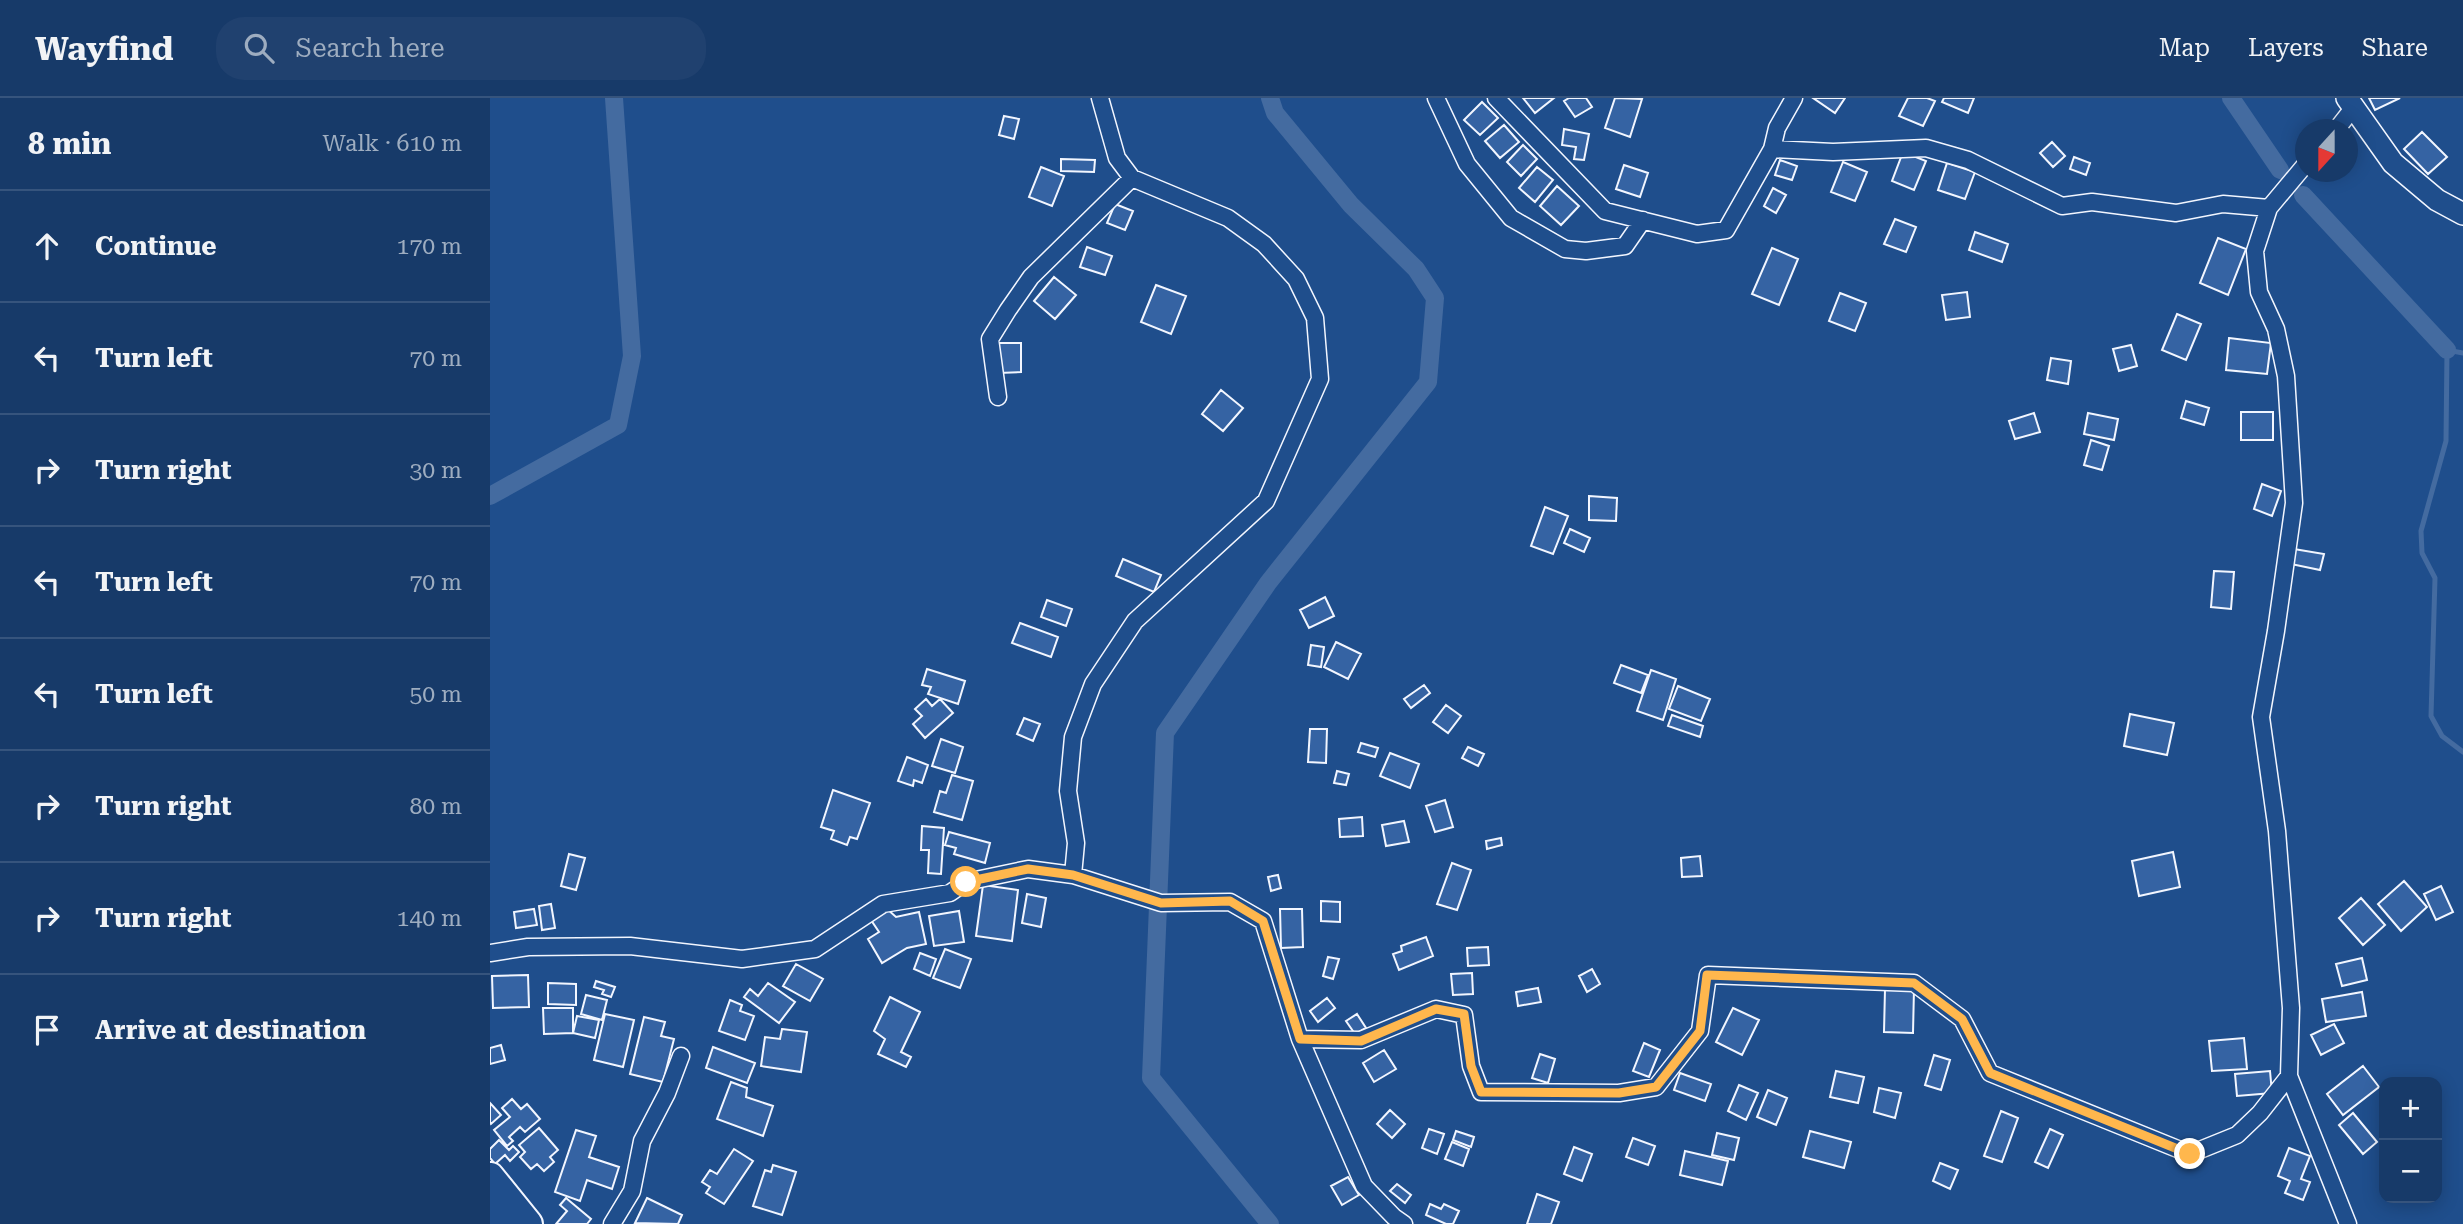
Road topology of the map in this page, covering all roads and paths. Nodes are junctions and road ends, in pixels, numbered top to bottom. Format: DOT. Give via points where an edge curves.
graph roads {
  1 [pos="1100,98"];
  2 [pos="1436,98"];
  3 [pos="1496,98"];
  4 [pos="1794,98"];
  5 [pos="2351,103"];
  6 [pos="2342,119"];
  7 [pos="1772,149"];
  8 [pos="2295,177"];
  9 [pos="1132,178"];
  10 [pos="2269,208"];
  11 [pos="2463,214"];
  12 [pos="1643,220"];
  13 [pos="998,397"];
  14 [pos="1073,875"];
  15 [pos="490,953"];
  16 [pos="1300,1039"];
  17 [pos="681,1056"];
  18 [pos="2289,1076"];
  19 [pos="490,1177"];
  20 [pos="490,1211"];
  21 [pos="500,1224"];
  22 [pos="528,1224"];
  23 [pos="612,1224"];
  24 [pos="1404,1224"];
  25 [pos="2348,1224"];
  1 -- 9 [label="street" via="1117,158"];
  2 -- 12 [label="street" via="1467,164 1511,218 1565,249 1586,251 1625,246"];
  3 -- 12 [label="street" via="1605,212"];
  4 -- 7 [label="street" via="1777,128"];
  5 -- 6 [label="street"];
  5 -- 11 [label="street" via="2393,163 2437,200"];
  7 -- 10 [label="street" via="1926,148 1968,160 2062,206 2092,202 2176,213 2223,204"];
  7 -- 12 [label="street" via="1726,230 1697,233"];
  8 -- 10 [label="street"];
  9 -- 13 [label="street" via="1031,277 990,339"];
  9 -- 14 [label="street" via="1228,218 1264,244 1296,279 1315,318 1320,379 1266,501 1135,621 1093,684 1073,737 1068,790 1076,843"];
  10 -- 18 [label="street" via="2255,251 2259,292 2276,328 2286,376 2294,503 2261,717 2277,831 2290,994"];
  14 -- 15 [label="street" via="1028,869 966,882 950,893 883,904 815,950 742,959 630,946 528,947"];
  14 -- 16 [label="street" via="1161,903 1230,901 1263,921"];
  16 -- 18 [label="street" via="1361,1041 1436,1009 1464,1014 1471,1066 1481,1092 1619,1093 1656,1087 1700,1031 1707,975 1914,983 1962,1019 1990,1073 2190,1154 2237,1135"];
  16 -- 24 [label="street" via="1364,1186"];
  17 -- 23 [label="street" via="642,1141 632,1191"];
  18 -- 25 [label="street"];
  19 -- 22 [label="highway"];
  20 -- 21 [label="highway"];
}
